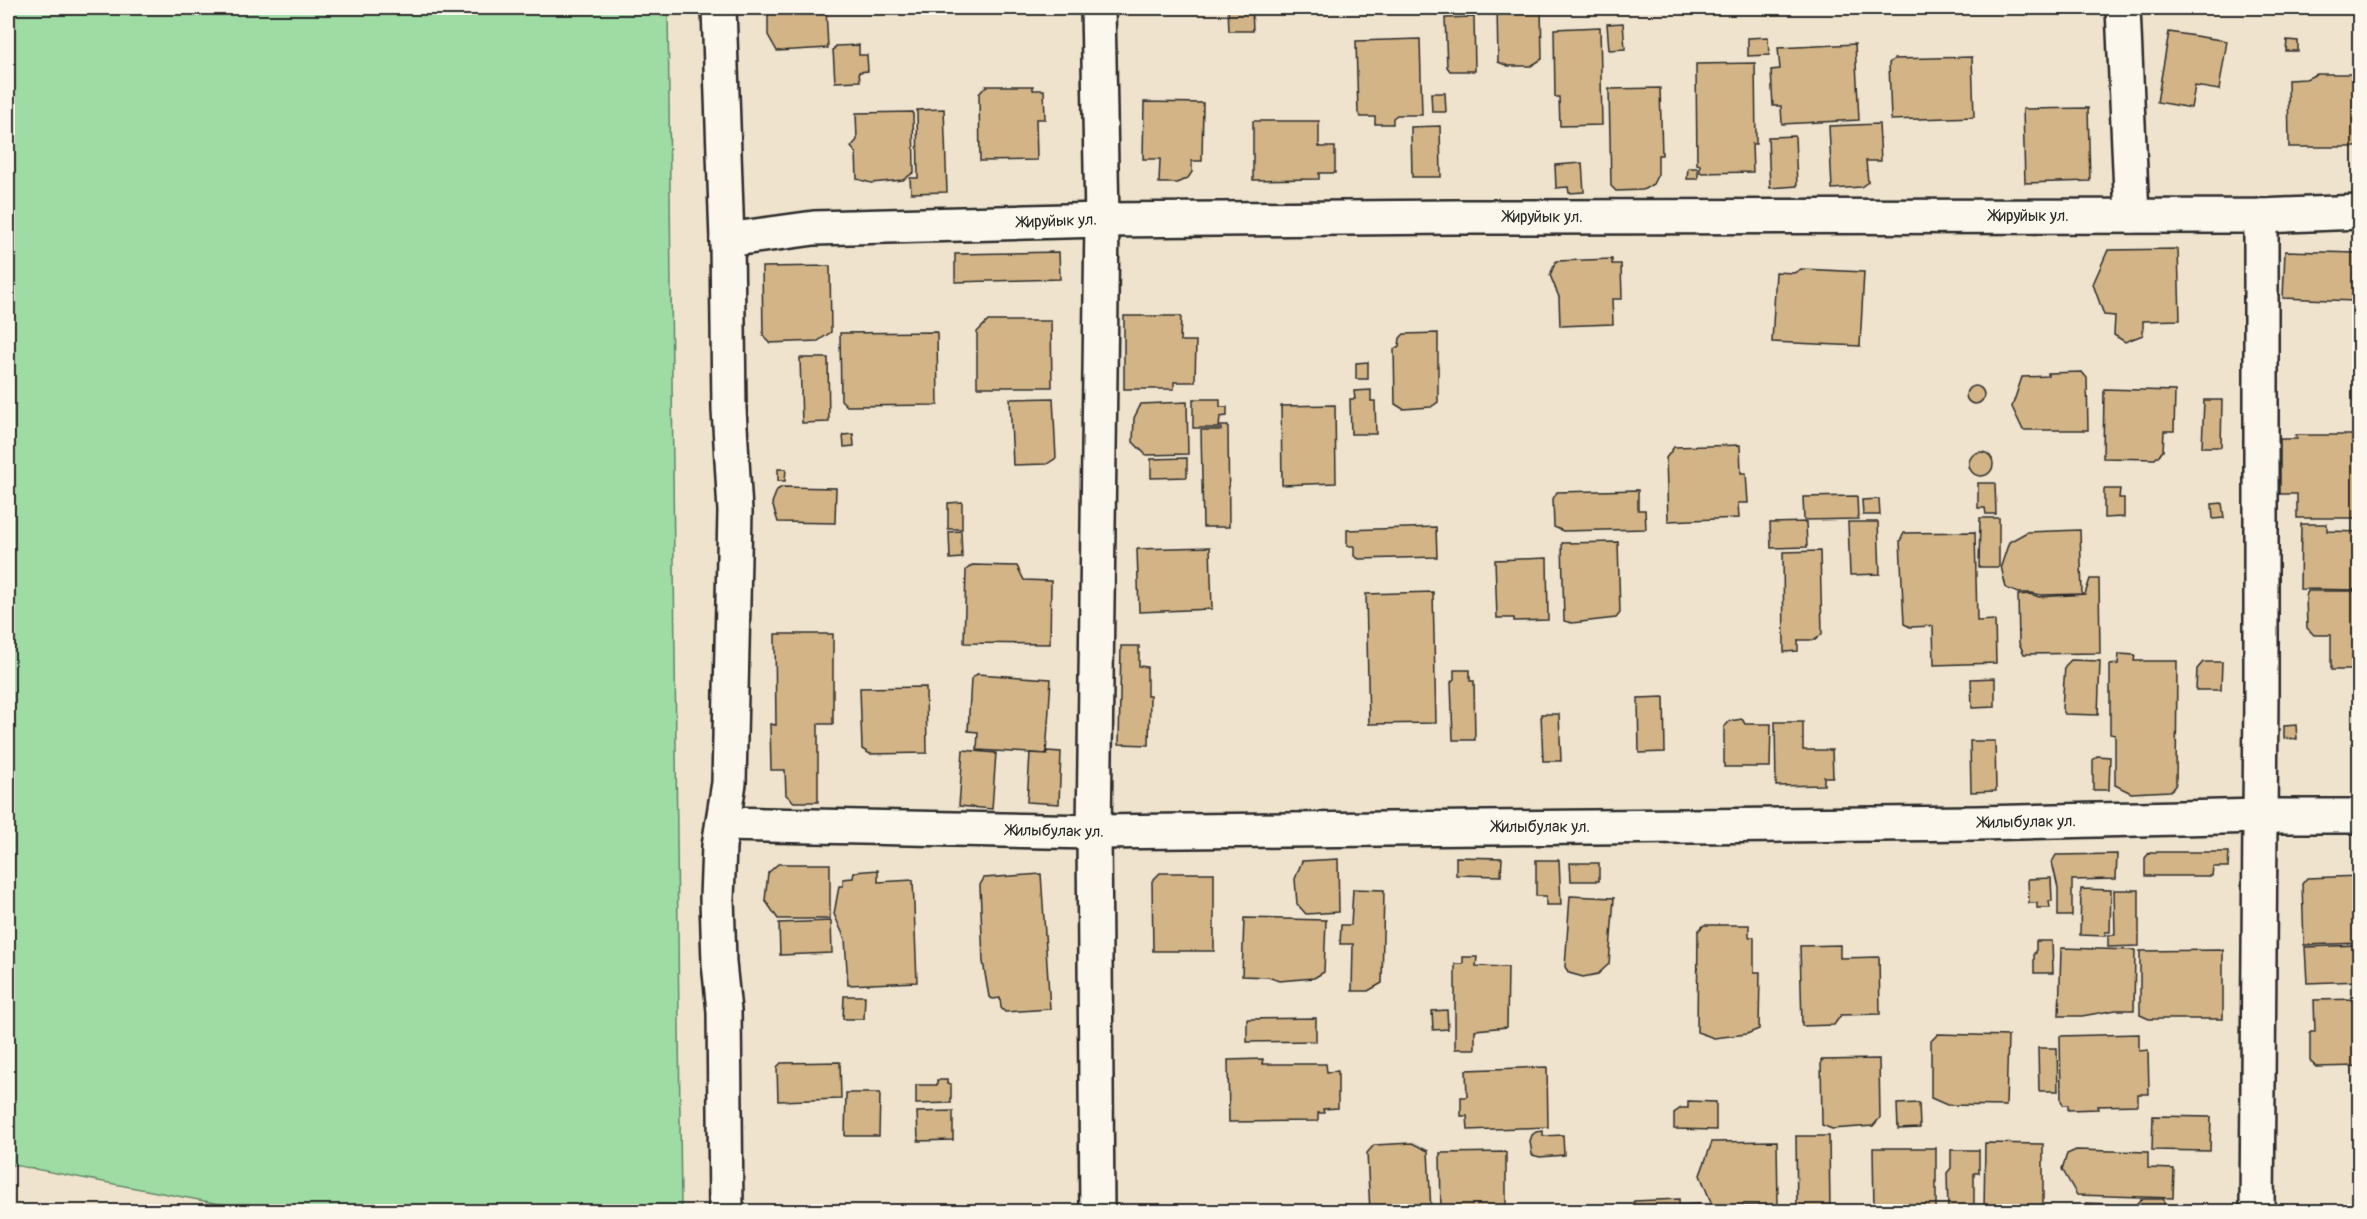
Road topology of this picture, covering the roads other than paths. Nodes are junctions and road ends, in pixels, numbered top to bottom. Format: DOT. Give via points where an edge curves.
graph roads {
  1 [pos="719,8"];
  2 [pos="1098,8"];
  3 [pos="2123,8"];
  4 [pos="2360,212"];
  5 [pos="2132,216"];
  6 [pos="2261,216"];
  7 [pos="1102,220"];
  8 [pos="727,240"];
  9 [pos="2260,816"];
  10 [pos="2360,816"];
  11 [pos="723,824"];
  12 [pos="1094,832"];
  13 [pos="726,1212"];
  14 [pos="1097,1212"];
  15 [pos="2257,1212"];
  1 -- 8 [label="street"];
  2 -- 7 [label="street"];
  3 -- 5 [label="street"];
  4 -- 6 [label="street, Жируйык ул."];
  5 -- 6 [label="street, Жируйык ул."];
  5 -- 7 [label="street, Жируйык ул."];
  6 -- 9 [label="street"];
  7 -- 8 [label="street, Жируйык ул." via="814,228"];
  7 -- 12 [label="street"];
  8 -- 11 [label="street" via="729,410 735,511 729,783"];
  9 -- 10 [label="street, Жилыбулак ул."];
  9 -- 12 [label="street, Жилыбулак ул." via="1978,823"];
  9 -- 15 [label="street"];
  11 -- 12 [label="street, Жилыбулак ул."];
  11 -- 13 [label="street" via="717,898 724,1011"];
  12 -- 14 [label="street"];
}
